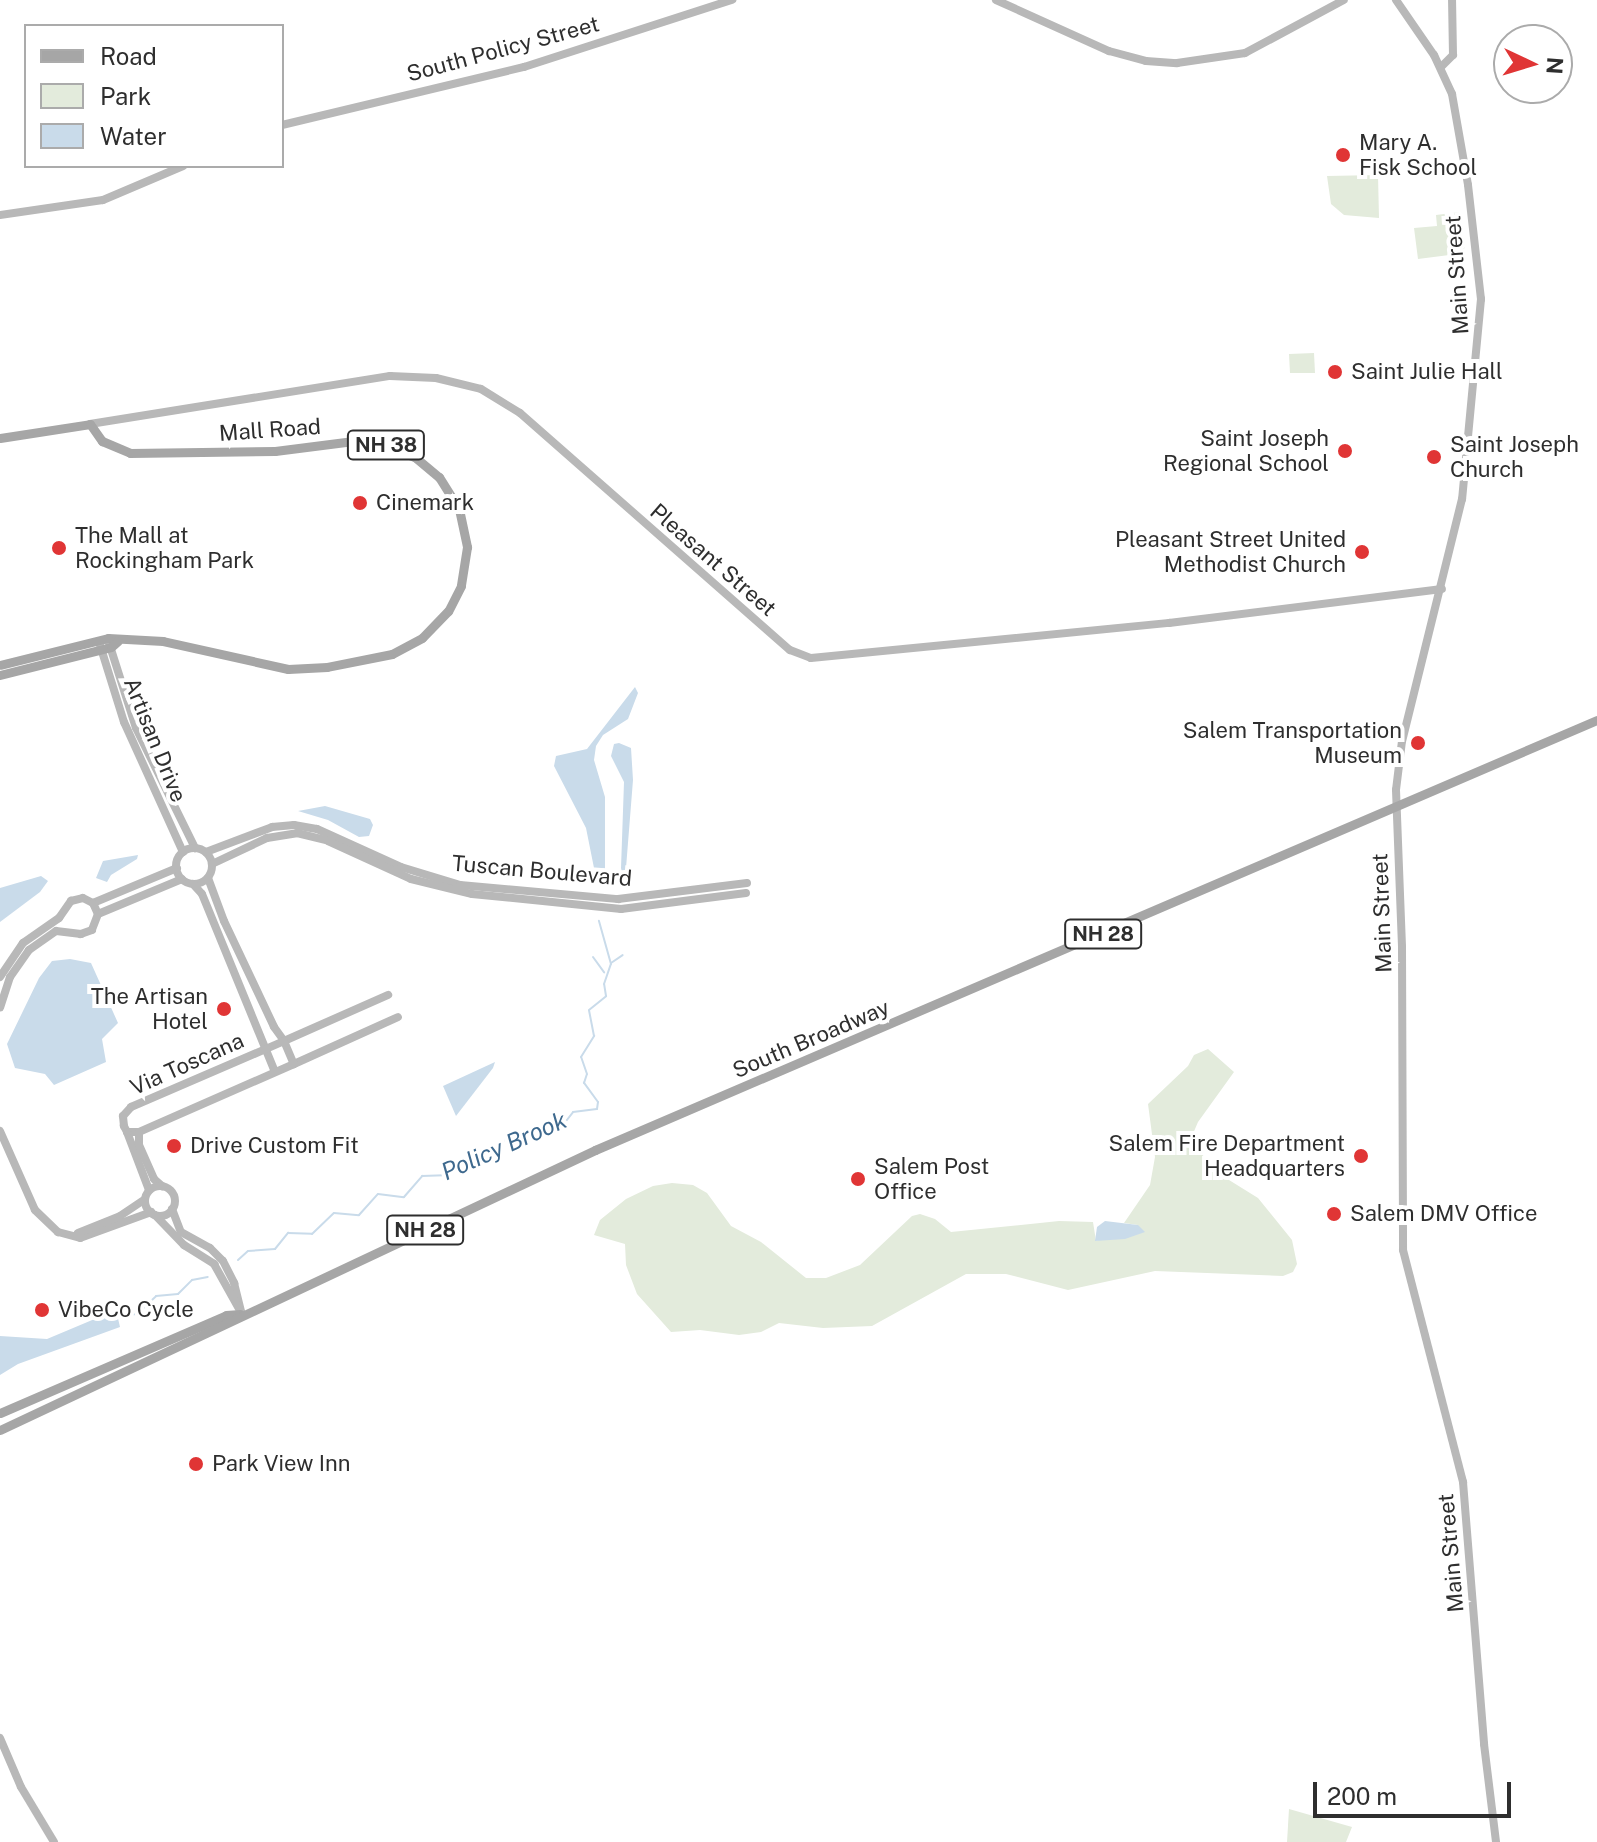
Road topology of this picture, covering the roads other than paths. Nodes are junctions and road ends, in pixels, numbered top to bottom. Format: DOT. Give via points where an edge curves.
graph roads {
  1 [pos="732,0"];
  2 [pos="996,0"];
  3 [pos="1344,0"];
  4 [pos="1396,0"];
  5 [pos="1452,0"];
  6 [pos="1441,67"];
  7 [pos="284,125"];
  8 [pos="178,168"];
  9 [pos="0,215"];
  10 [pos="90,424"];
  11 [pos="0,438"];
  12 [pos="1442,589"];
  13 [pos="107,643"];
  14 [pos="0,665"];
  15 [pos="0,675"];
  16 [pos="1597,720"];
  17 [pos="1397,805"];
  18 [pos="195,848"];
  19 [pos="183,852"];
  20 [pos="206,852"];
  21 [pos="212,864"];
  22 [pos="177,868"];
  23 [pos="208,878"];
  24 [pos="182,879"];
  25 [pos="747,883"];
  26 [pos="193,884"];
  27 [pos="746,893"];
  28 [pos="93,903"];
  29 [pos="64,910"];
  30 [pos="98,914"];
  31 [pos="75,933"];
  32 [pos="0,977"];
  33 [pos="388,995"];
  34 [pos="0,1007"];
  35 [pos="398,1017"];
  36 [pos="284,1041"];
  37 [pos="265,1049"];
  38 [pos="294,1064"];
  39 [pos="275,1072"];
  40 [pos="0,1131"];
  41 [pos="127,1132"];
  42 [pos="139,1132"];
  43 [pos="162,1186"];
  44 [pos="147,1195"];
  45 [pos="172,1209"];
  46 [pos="153,1213"];
  47 [pos="65,1235"];
  48 [pos="242,1314"];
  49 [pos="3,1410"];
  50 [pos="0,1430"];
  51 [pos="0,1738"];
  52 [pos="54,1842"];
  53 [pos="1496,1842"];
  1 -- 7 [label="main road, South Policy Street" via="524,67"];
  2 -- 3 [label="main road" via="1109,51 1177,63 1245,53"];
  4 -- 6 [label="main road, Main Street"];
  5 -- 6 [label="main road" via="1454,53"];
  6 -- 12 [label="main road, Main Street" via="1462,143 1481,315 1468,458"];
  8 -- 9 [label="main road" via="103,200"];
  10 -- 11 [label="main road, Pleasant Street"];
  10 -- 12 [label="main road, Pleasant Street" via="390,376 436,378 481,389 520,413 790,650 811,658 1179,622"];
  10 -- 13 [label="main road, Mall Road / NH 38" via="102,441 130,453 275,451 353,441 391,446 439,477 456,501 467,538 466,565 453,603 429,633 392,654 288,669 163,641"];
  12 -- 17 [label="main road, Main Street" via="1402,741"];
  13 -- 14 [label="main road, Mall Road / NH 38"];
  13 -- 15 [label="main road, Mall Road / NH 38"];
  13 -- 18 [label="main road, Artisan Drive" via="136,728"];
  13 -- 19 [label="main road, Artisan Drive" via="124,722"];
  16 -- 17 [label="main road, NH 28"];
  17 -- 48 [label="main road, South Broadway / NH 28" via="595,1150"];
  17 -- 53 [label="main road, Main Street" via="1403,1250 1463,1482"];
  18 -- 19 [label="main road"];
  18 -- 20 [label="main road"];
  19 -- 22 [label="main road"];
  20 -- 21 [label="main road"];
  20 -- 25 [label="main road, Tuscan Boulevard" via="272,827 294,825 317,829 401,867 460,885 618,899"];
  21 -- 23 [label="main road"];
  21 -- 27 [label="main road, Tuscan Boulevard" via="267,838 297,833 328,841 411,879 472,894 621,909"];
  22 -- 24 [label="main road"];
  22 -- 28 [label="main road"];
  23 -- 26 [label="main road"];
  23 -- 36 [label="main road"];
  24 -- 26 [label="main road"];
  24 -- 30 [label="main road"];
  26 -- 37 [label="main road" via="202,894"];
  28 -- 29 [label="main road" via="77,899"];
  28 -- 30 [label="main road"];
  29 -- 31 [label="main road" via="66,926"];
  29 -- 32 [label="main road" via="23,943"];
  30 -- 31 [label="main road" via="92,930"];
  31 -- 34 [label="main road" via="56,931 29,950 10,977"];
  33 -- 36 [label="main road, Via Toscana"];
  35 -- 38 [label="main road, Via Toscana"];
  36 -- 37 [label="main road, Via Toscana"];
  36 -- 38 [label="main road"];
  37 -- 39 [label="main road"];
  37 -- 41 [label="main road, Via Toscana" via="131,1107 123,1116"];
  38 -- 39 [label="main road, Via Toscana"];
  39 -- 42 [label="main road, Via Toscana"];
  40 -- 47 [label="main road" via="35,1210"];
  41 -- 42 [label="main road, Via Toscana"];
  41 -- 44 [label="main road, Via Toscana"];
  42 -- 43 [label="main road, Via Toscana" via="139,1145"];
  43 -- 44 [label="main road"];
  43 -- 45 [label="main road" via="174,1195"];
  44 -- 46 [label="main road"];
  44 -- 47 [label="main road" via="120,1216"];
  45 -- 46 [label="main road" via="165,1215"];
  45 -- 48 [label="main road" via="181,1232 223,1261"];
  46 -- 47 [label="main road" via="80,1238"];
  46 -- 48 [label="main road" via="181,1242 214,1264"];
  48 -- 49 [label="main road, South Broadway / NH 28" via="226,1315"];
  48 -- 50 [label="main road, South Broadway / NH 28"];
  51 -- 52 [label="main road"];
}
